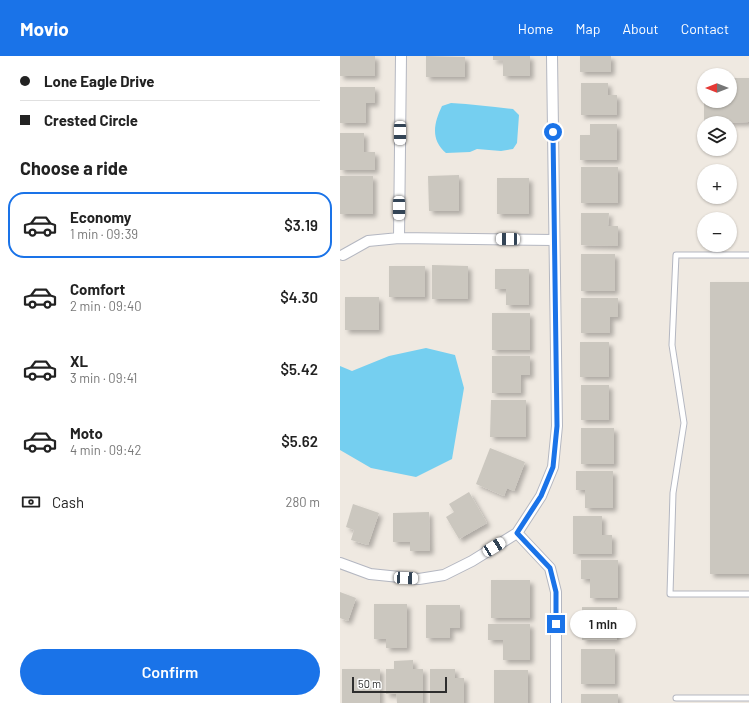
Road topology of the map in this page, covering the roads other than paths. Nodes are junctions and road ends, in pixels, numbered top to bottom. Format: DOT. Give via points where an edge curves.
graph roads {
  1 [pos="401,56"];
  2 [pos="552,56"];
  3 [pos="399,238"];
  4 [pos="554,240"];
  5 [pos="344,255"];
  6 [pos="749,255"];
  7 [pos="517,533"];
  8 [pos="340,563"];
  9 [pos="749,594"];
  10 [pos="676,698"];
  11 [pos="749,698"];
  12 [pos="556,703"];
  1 -- 3 [label="street"];
  2 -- 4 [label="street"];
  3 -- 4 [label="street"];
  3 -- 5 [label="street" via="368,241"];
  4 -- 7 [label="street" via="557,426 553,467 541,496"];
  6 -- 9 [label="lane" via="676,255 672,344 684,423 673,493 670,594"];
  7 -- 8 [label="street" via="444,575 419,579 370,574"];
  7 -- 12 [label="street" via="550,568 556,592"];
  10 -- 11 [label="lane"];
}
